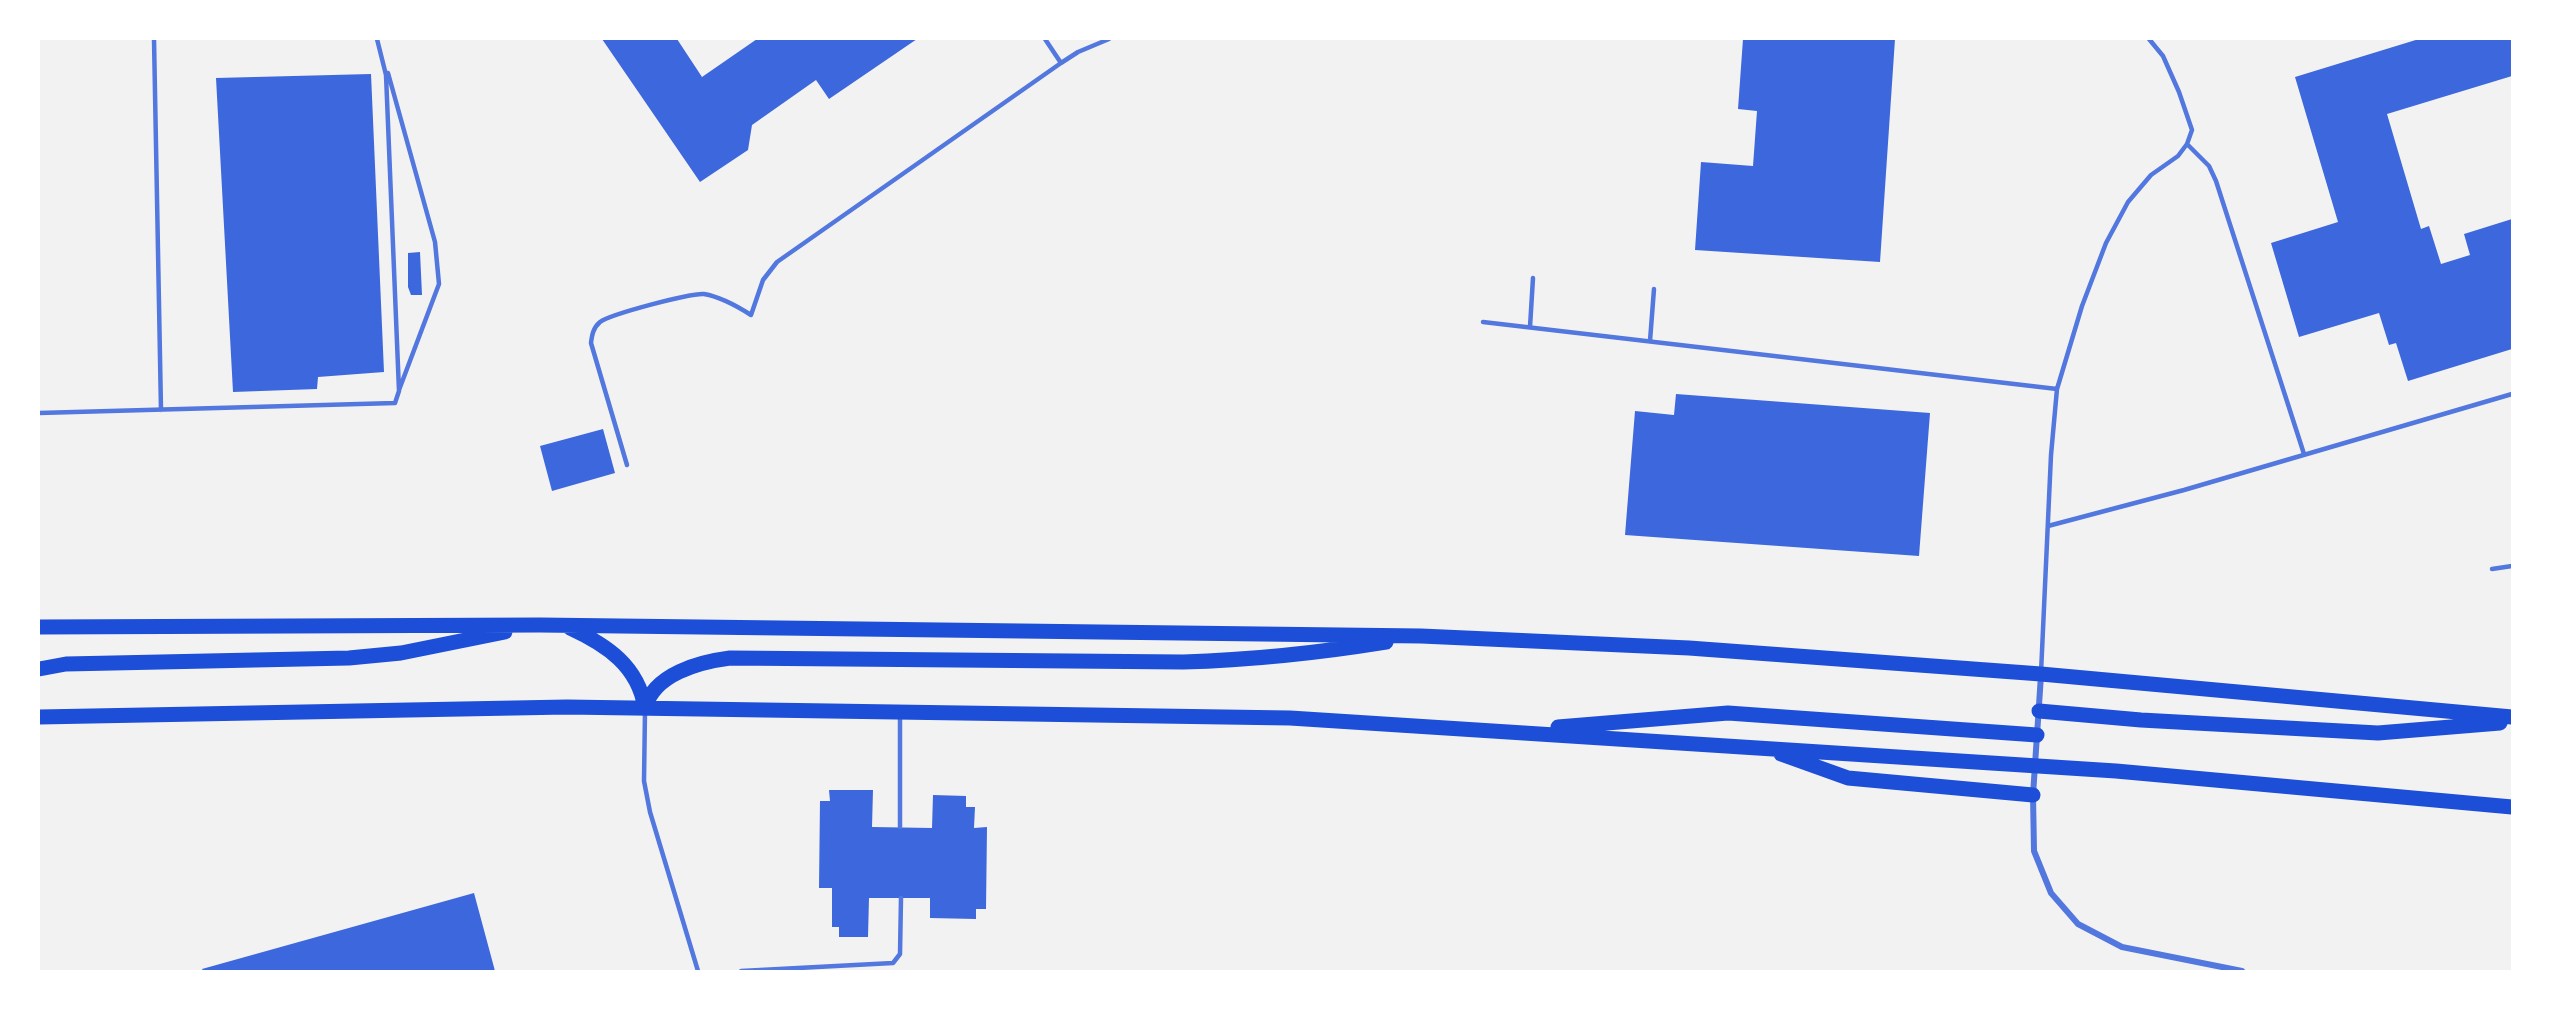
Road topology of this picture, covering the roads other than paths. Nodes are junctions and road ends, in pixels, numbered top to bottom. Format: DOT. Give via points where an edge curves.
graph roads {
  1 [pos="154,39"];
  2 [pos="377,39"];
  3 [pos="1045,39"];
  4 [pos="1109,39"];
  5 [pos="2149,39"];
  6 [pos="382,53"];
  7 [pos="1061,63"];
  8 [pos="2187,144"];
  9 [pos="1533,278"];
  10 [pos="1654,289"];
  11 [pos="1483,322"];
  12 [pos="1530,327"];
  13 [pos="1650,341"];
  14 [pos="2057,389"];
  15 [pos="399,391"];
  16 [pos="2512,394"];
  17 [pos="161,410"];
  18 [pos="39,413"];
  19 [pos="2304,454"];
  20 [pos="627,465"];
  21 [pos="2048,526"];
  22 [pos="2512,566"];
  23 [pos="2492,569"];
  24 [pos="540,625"];
  25 [pos="565,626"];
  26 [pos="39,627"];
  27 [pos="1421,636"];
  28 [pos="39,669"];
  29 [pos="2041,674"];
  30 [pos="645,708"];
  31 [pos="2039,711"];
  32 [pos="900,712"];
  33 [pos="39,717"];
  34 [pos="2512,717"];
  35 [pos="2512,722"];
  36 [pos="1507,731"];
  37 [pos="2037,735"];
  38 [pos="1761,748"];
  39 [pos="2035,765"];
  40 [pos="2033,795"];
  41 [pos="2512,807"];
  42 [pos="900,827"];
  43 [pos="901,898"];
  44 [pos="698,971"];
  45 [pos="741,971"];
  46 [pos="2242,971"];
  1 -- 17 [label="lane"];
  2 -- 6 [label="lane"];
  3 -- 7 [label="lane"];
  4 -- 7 [label="lane" via="1078,51"];
  5 -- 8 [label="lane" via="2163,56 2179,92 2192,130"];
  6 -- 15 [label="lane"];
  6 -- 15 [label="lane" via="437,255 439,284"];
  7 -- 20 [label="lane" via="777,262 763,280 751,315 724,300 702,294 602,320 591,343"];
  8 -- 14 [label="lane" via="2178,156 2151,175 2128,202 2106,243"];
  8 -- 19 [label="lane" via="2209,166 2216,181"];
  9 -- 12 [label="lane"];
  10 -- 13 [label="lane"];
  11 -- 12 [label="lane"];
  12 -- 13 [label="lane"];
  13 -- 14 [label="lane"];
  14 -- 21 [label="lane"];
  15 -- 17 [label="lane" via="398,399 390,405"];
  16 -- 19 [label="lane"];
  17 -- 18 [label="lane"];
  19 -- 21 [label="lane"];
  21 -- 29 [label="lane"];
  22 -- 23 [label="lane"];
  24 -- 25 [label="main road"];
  24 -- 26 [label="main road"];
  24 -- 28 [label="main road" via="401,653 349,658 66,664"];
  25 -- 27 [label="main road"];
  25 -- 30 [label="main road" via="593,639 624,663 639,687"];
  27 -- 29 [label="main road" via="1689,648"];
  27 -- 30 [label="main road" via="1247,660 1130,663 730,658 697,664 672,675 654,691"];
  29 -- 31 [label="street"];
  29 -- 34 [label="main road"];
  30 -- 32 [label="main road"];
  30 -- 33 [label="main road"];
  30 -- 44 [label="lane" via="644,781 648,802"];
  31 -- 35 [label="main road" via="2378,734"];
  31 -- 37 [label="street"];
  32 -- 36 [label="main road" via="1290,718"];
  32 -- 42 [label="lane"];
  36 -- 37 [label="main road" via="1728,713"];
  36 -- 38 [label="main road"];
  37 -- 39 [label="street"];
  38 -- 39 [label="main road"];
  38 -- 40 [label="main road" via="1848,778"];
  39 -- 40 [label="street"];
  39 -- 41 [label="main road"];
  40 -- 46 [label="street" via="2034,851 2051,893 2078,924 2122,947"];
  43 -- 45 [label="lane" via="900,954 893,963"];
}
